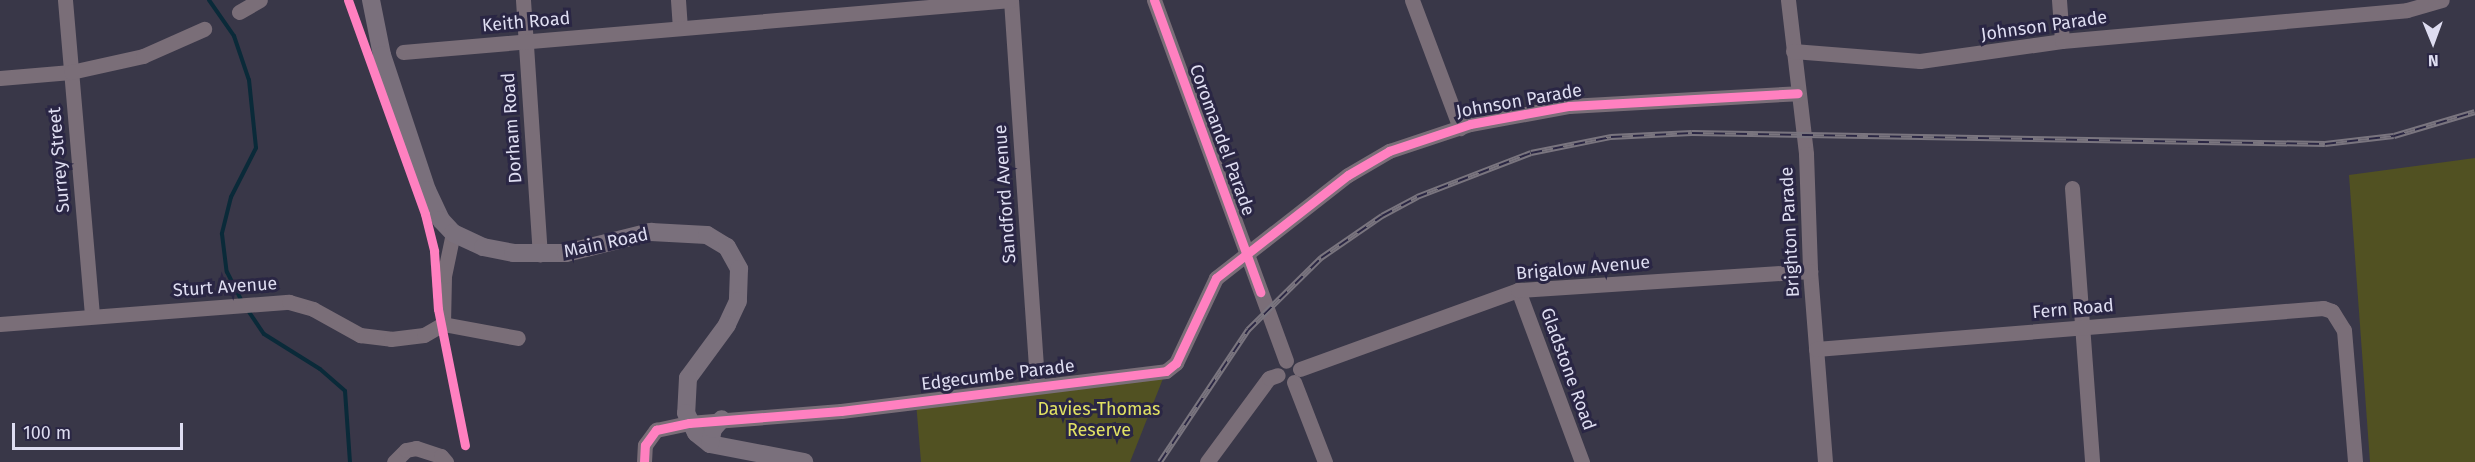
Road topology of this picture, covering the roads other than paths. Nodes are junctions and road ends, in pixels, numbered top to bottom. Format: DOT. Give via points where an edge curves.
graph roads {
  1 [pos="65,0"];
  2 [pos="260,0"];
  3 [pos="371,0"];
  4 [pos="523,0"];
  5 [pos="678,0"];
  6 [pos="1011,0"];
  7 [pos="1154,0"];
  8 [pos="1412,0"];
  9 [pos="1788,0"];
  10 [pos="2059,0"];
  11 [pos="2442,0"];
  12 [pos="2337,7"];
  13 [pos="239,12"];
  14 [pos="204,28"];
  15 [pos="680,28"];
  16 [pos="526,41"];
  17 [pos="2062,41"];
  18 [pos="1793,51"];
  19 [pos="403,52"];
  20 [pos="71,72"];
  21 [pos="0,78"];
  22 [pos="1798,93"];
  23 [pos="1460,128"];
  24 [pos="2072,188"];
  25 [pos="453,233"];
  26 [pos="1245,252"];
  27 [pos="540,254"];
  28 [pos="1810,272"];
  29 [pos="1518,290"];
  30 [pos="92,316"];
  31 [pos="0,324"];
  32 [pos="442,324"];
  33 [pos="2081,328"];
  34 [pos="518,338"];
  35 [pos="1816,349"];
  36 [pos="1286,361"];
  37 [pos="1278,375"];
  38 [pos="1297,376"];
  39 [pos="1037,386"];
  40 [pos="722,419"];
  41 [pos="689,423"];
  42 [pos="710,444"];
  43 [pos="443,459"];
  44 [pos="394,462"];
  45 [pos="644,462"];
  46 [pos="804,462"];
  47 [pos="1207,462"];
  48 [pos="1325,462"];
  49 [pos="1582,462"];
  50 [pos="1825,462"];
  51 [pos="2092,462"];
  52 [pos="2355,462"];
  1 -- 20 [label="street, Surrey Street"];
  2 -- 13 [label="street"];
  3 -- 25 [label="main road, Main Road" via="382,55 427,190 441,220"];
  4 -- 16 [label="street, Dorham Road"];
  5 -- 15 [label="street"];
  6 -- 15 [label="street, Keith Road"];
  6 -- 39 [label="street, Sandford Avenue"];
  7 -- 26 [label="street, Coromandel Parade"];
  8 -- 23 [label="street"];
  9 -- 18 [label="street, Brighton Parade"];
  10 -- 17 [label="street"];
  11 -- 12 [label="street, Johnson Parade" via="2407,10"];
  12 -- 17 [label="street, Johnson Parade"];
  14 -- 20 [label="street" via="143,56"];
  15 -- 16 [label="street, Keith Road"];
  16 -- 19 [label="street, Keith Road"];
  16 -- 27 [label="street, Dorham Road"];
  17 -- 18 [label="street, Johnson Parade" via="1920,61"];
  18 -- 22 [label="street, Brighton Parade"];
  20 -- 21 [label="street"];
  20 -- 30 [label="street, Surrey Street"];
  22 -- 23 [label="street, Johnson Parade" via="1569,106"];
  22 -- 28 [label="street, Brighton Parade" via="1806,154"];
  23 -- 26 [label="street, Johnson Parade" via="1389,151 1348,175"];
  24 -- 33 [label="street"];
  25 -- 27 [label="main road, Main Road" via="483,247"];
  25 -- 32 [label="street" via="444,276"];
  26 -- 36 [label="street, Coromandel Parade"];
  26 -- 39 [label="street, Edgecumbe Parade" via="1216,278 1176,363 1166,371"];
  27 -- 41 [label="main road, Main Road" via="566,253 651,232 707,235 727,247 739,269 738,301 726,325 688,378"];
  28 -- 29 [label="street, Brigalow Avenue"];
  28 -- 35 [label="street, Brighton Parade"];
  29 -- 38 [label="street, Brigalow Avenue"];
  29 -- 49 [label="street, Gladstone Road"];
  30 -- 31 [label="street, Sturt Avenue"];
  30 -- 32 [label="street, Sturt Avenue" via="289,302 313,309 360,335 390,339 424,335"];
  32 -- 34 [label="street"];
  33 -- 35 [label="street, Fern Road"];
  33 -- 51 [label="street"];
  33 -- 52 [label="street, Fern Road" via="2323,308 2332,311 2344,330"];
  35 -- 50 [label="street, Brighton Parade"];
  36 -- 37 [label="street" via="1279,367"];
  36 -- 38 [label="street" via="1295,362"];
  37 -- 38 [label="street" via="1284,382"];
  37 -- 47 [label="street" via="1269,378"];
  38 -- 48 [label="street"];
  39 -- 40 [label="street, Edgecumbe Parade" via="841,411"];
  40 -- 41 [label="street, Edgecumbe Parade"];
  40 -- 42 [label="main road" via="712,429"];
  41 -- 42 [label="main road"];
  41 -- 45 [label="street, Edgecumbe Parade" via="656,430 645,445"];
  42 -- 46 [label="main road"];
  43 -- 44 [label="street" via="416,448 406,450"];
}
